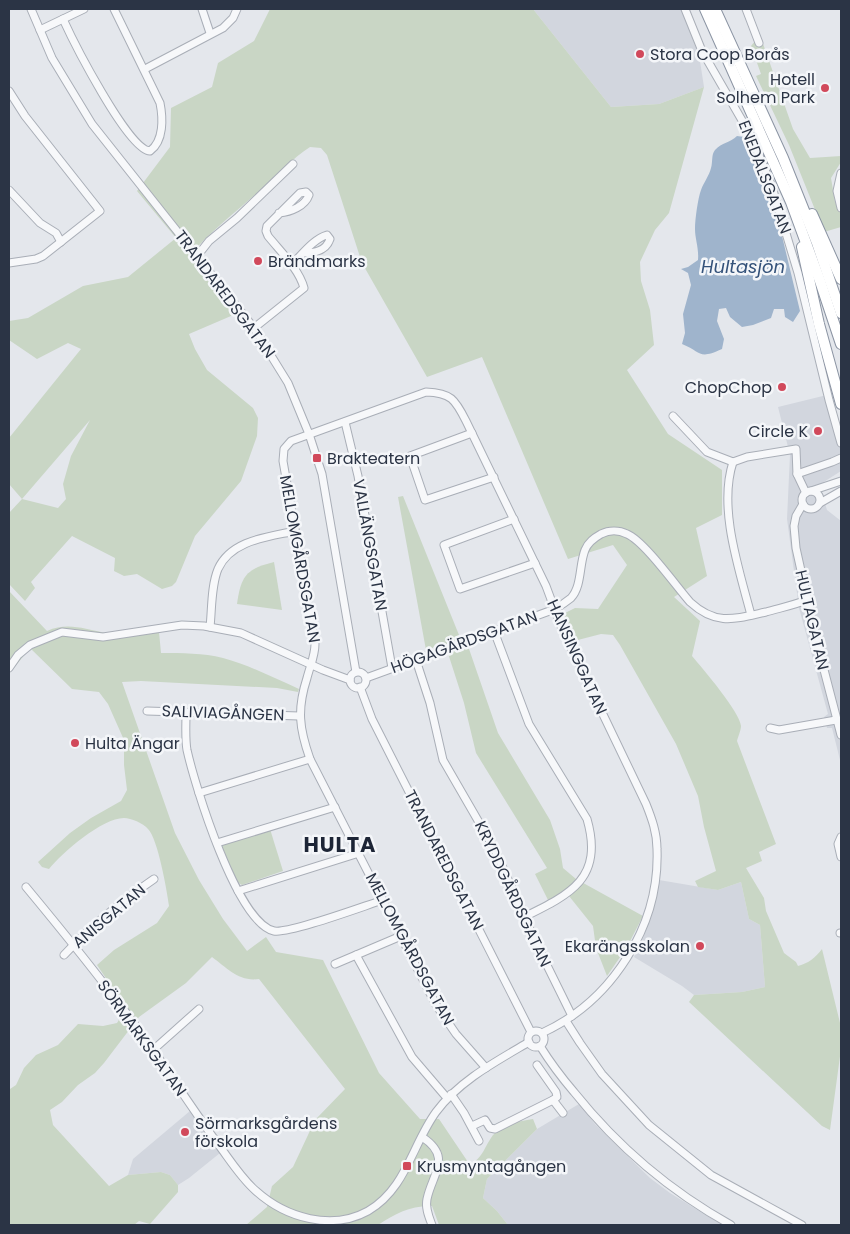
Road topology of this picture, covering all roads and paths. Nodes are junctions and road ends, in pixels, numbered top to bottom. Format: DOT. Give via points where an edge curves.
graph roads {
  1 [pos="31,9"];
  2 [pos="81,9"];
  3 [pos="114,9"];
  4 [pos="202,9"];
  5 [pos="237,9"];
  6 [pos="685,9"];
  7 [pos="706,9"];
  8 [pos="714,9"];
  9 [pos="746,9"];
  10 [pos="63,20"];
  11 [pos="40,30"];
  12 [pos="210,33"];
  13 [pos="759,43"];
  14 [pos="145,69"];
  15 [pos="9,91"];
  16 [pos="783,158"];
  17 [pos="294,164"];
  18 [pos="841,174"];
  19 [pos="9,190"];
  20 [pos="791,202"];
  21 [pos="841,208"];
  22 [pos="280,214"];
  23 [pos="61,242"];
  24 [pos="304,252"];
  25 [pos="198,255"];
  26 [pos="9,263"];
  27 [pos="291,265"];
  28 [pos="841,279"];
  29 [pos="841,313"];
  30 [pos="254,328"];
  31 [pos="841,344"];
  32 [pos="841,404"];
  33 [pos="673,416"];
  34 [pos="345,422"];
  35 [pos="472,433"];
  36 [pos="309,434"];
  37 [pos="841,443"];
  38 [pos="841,458"];
  39 [pos="733,462"];
  40 [pos="797,474"];
  41 [pos="494,477"];
  42 [pos="841,481"];
  43 [pos="841,491"];
  44 [pos="808,492"];
  45 [pos="820,503"];
  46 [pos="803,504"];
  47 [pos="514,519"];
  48 [pos="295,531"];
  49 [pos="535,563"];
  50 [pos="807,600"];
  51 [pos="555,609"];
  52 [pos="751,615"];
  53 [pos="210,627"];
  54 [pos="494,631"];
  55 [pos="416,660"];
  56 [pos="312,665"];
  57 [pos="9,668"];
  58 [pos="392,668"];
  59 [pos="356,672"];
  60 [pos="366,678"];
  61 [pos="350,680"];
  62 [pos="360,687"];
  63 [pos="147,711"];
  64 [pos="186,713"];
  65 [pos="299,716"];
  66 [pos="836,720"];
  67 [pos="770,728"];
  68 [pos="841,735"];
  69 [pos="310,759"];
  70 [pos="199,793"];
  71 [pos="336,808"];
  72 [pos="841,837"];
  73 [pos="217,843"];
  74 [pos="359,853"];
  75 [pos="841,857"];
  76 [pos="154,879"];
  77 [pos="26,887"];
  78 [pos="238,891"];
  79 [pos="383,900"];
  80 [pos="524,917"];
  81 [pos="401,936"];
  82 [pos="73,945"];
  83 [pos="64,955"];
  84 [pos="356,955"];
  85 [pos="335,964"];
  86 [pos="199,1009"];
  87 [pos="569,1018"];
  88 [pos="531,1032"];
  89 [pos="542,1033"];
  90 [pos="529,1042"];
  91 [pos="540,1046"];
  92 [pos="153,1050"];
  93 [pos="537,1065"];
  94 [pos="486,1068"];
  95 [pos="449,1096"];
  96 [pos="553,1100"];
  97 [pos="563,1113"];
  98 [pos="472,1126"];
  99 [pos="422,1137"];
  100 [pos="479,1141"];
  101 [pos="432,1225"];
  102 [pos="731,1225"];
  103 [pos="802,1225"];
  1 -- 11 [label="street, TRANDAREDSGATAN"];
  2 -- 10 [label="street"];
  3 -- 14 [label="street"];
  4 -- 12 [label="street"];
  5 -- 12 [label="street" via="223,28"];
  6 -- 37 [label="street, ENEDALSGATAN" via="702,51 751,136 772,188 798,273"];
  7 -- 20 [label="highway"];
  8 -- 16 [label="highway"];
  9 -- 13 [label="street"];
  10 -- 11 [label="street"];
  10 -- 14 [label="street" via="96,84 139,145 147,151 158,140 162,117 158,98"];
  11 -- 25 [label="street, TRANDAREDSGATAN" via="52,58 92,124"];
  12 -- 14 [label="street"];
  15 -- 23 [label="street" via="100,211"];
  16 -- 28 [label="highway" via="806,198"];
  16 -- 29 [label="highway"];
  17 -- 25 [label="street" via="209,241"];
  18 -- 21 [label="street" via="837,191"];
  19 -- 23 [label="street" via="40,223 56,233"];
  20 -- 31 [label="highway"];
  20 -- 32 [label="highway"];
  22 -- 27 [label="street" via="266,231"];
  23 -- 26 [label="street" via="36,259"];
  24 -- 27 [label="street"];
  25 -- 30 [label="street, TRANDAREDSGATAN"];
  27 -- 30 [label="street" via="304,288"];
  30 -- 36 [label="street, TRANDAREDSGATAN" via="288,383"];
  33 -- 39 [label="street" via="707,452"];
  34 -- 35 [label="street, HANSINGGATAN" via="426,392 454,399"];
  34 -- 36 [label="street, HANSINGGATAN"];
  34 -- 58 [label="street, VALLÄNGSGATAN" via="358,476"];
  35 -- 41 [label="street, HANSINGGATAN"];
  35 -- 41 [label="street" via="410,456 425,500"];
  36 -- 48 [label="street, MELLOMGÅRDSGATAN" via="291,441 283,454"];
  36 -- 59 [label="street, TRANDAREDSGATAN" via="326,492"];
  38 -- 40 [label="street"];
  39 -- 40 [label="street" via="796,448"];
  39 -- 52 [label="street" via="727,501"];
  40 -- 44 [label="street"];
  41 -- 47 [label="street, HANSINGGATAN"];
  42 -- 44 [label="street"];
  43 -- 45 [label="street"];
  44 -- 45 [label="street" via="818,495"];
  44 -- 46 [label="street, HULTAGATAN" via="802,499"];
  45 -- 46 [label="street" via="813,509"];
  46 -- 50 [label="street, HULTAGATAN" via="796,516 794,534"];
  47 -- 49 [label="street, HANSINGGATAN"];
  47 -- 49 [label="street" via="444,545 460,589"];
  48 -- 53 [label="street" via="254,540 228,555 218,570"];
  48 -- 56 [label="street, MELLOMGÅRDSGATAN" via="315,644"];
  49 -- 51 [label="street, HANSINGGATAN"];
  50 -- 52 [label="street, HÖGAGÄRDSGATAN"];
  50 -- 66 [label="street, HULTAGATAN"];
  51 -- 52 [label="street, HÖGAGÄRDSGATAN" via="570,599 576,590 581,562 592,539 605,532 618,531 634,538 697,609 728,620"];
  51 -- 54 [label="street, HÖGAGÄRDSGATAN"];
  51 -- 87 [label="street, HANSINGGATAN" via="646,804 658,848 650,906 632,950 614,977"];
  53 -- 56 [label="street" via="246,635"];
  53 -- 57 [label="street" via="182,625 103,637 62,632 30,645"];
  54 -- 55 [label="street, HÖGAGÄRDSGATAN"];
  54 -- 80 [label="street" via="529,724 587,819 591,834 592,849 582,879 560,898"];
  55 -- 58 [label="street, HÖGAGÄRDSGATAN"];
  55 -- 80 [label="street, KRYDDGÅRDSGATAN" via="443,760 496,850"];
  56 -- 61 [label="street"];
  56 -- 65 [label="street, MELLOMGÅRDSGATAN"];
  58 -- 60 [label="street, HÖGAGÄRDSGATAN"];
  59 -- 60 [label="street"];
  59 -- 61 [label="street"];
  60 -- 62 [label="street"];
  61 -- 62 [label="street" via="353,686"];
  62 -- 88 [label="street, TRANDAREDSGATAN" via="368,710"];
  63 -- 64 [label="street, SALIVIAGÅNGEN"];
  64 -- 65 [label="street, SALIVIAGÅNGEN"];
  64 -- 70 [label="street" via="187,748"];
  65 -- 69 [label="street, MELLOMGÅRDSGATAN"];
  66 -- 67 [label="street" via="779,730"];
  66 -- 68 [label="street, HULTAGATAN"];
  69 -- 70 [label="street"];
  69 -- 71 [label="street, MELLOMGÅRDSGATAN"];
  70 -- 73 [label="street"];
  71 -- 73 [label="street"];
  71 -- 74 [label="street, MELLOMGÅRDSGATAN"];
  72 -- 75 [label="street" via="838,844"];
  73 -- 78 [label="street"];
  74 -- 78 [label="street"];
  74 -- 79 [label="street, MELLOMGÅRDSGATAN"];
  76 -- 82 [label="street, ANISGATAN" via="113,909"];
  77 -- 82 [label="street, SÖRMARKSGATAN"];
  78 -- 79 [label="street" via="257,921 274,931 300,927"];
  79 -- 81 [label="street, MELLOMGÅRDSGATAN"];
  80 -- 87 [label="street, KRYDDGÅRDSGATAN"];
  81 -- 84 [label="street"];
  81 -- 94 [label="street, MELLOMGÅRDSGATAN" via="436,1005"];
  82 -- 83 [label="street, ANISGATAN"];
  82 -- 92 [label="street, SÖRMARKSGATAN"];
  84 -- 85 [label="street"];
  84 -- 95 [label="street" via="412,1057"];
  86 -- 92 [label="street"];
  87 -- 89 [label="street, HANSINGGATAN"];
  87 -- 103 [label="street, KRYDDGÅRDSGATAN" via="580,1044 602,1074 649,1125 711,1175"];
  88 -- 89 [label="street"];
  88 -- 90 [label="street"];
  89 -- 91 [label="street" via="544,1040"];
  90 -- 91 [label="street" via="534,1047"];
  90 -- 94 [label="street, SÖRMARKSGATAN"];
  91 -- 102 [label="street" via="593,1116 617,1140 667,1184"];
  92 -- 99 [label="street, SÖRMARKSGATAN" via="246,1181 271,1202 305,1218 340,1220 367,1211 383,1200 397,1185"];
  93 -- 96 [label="street" via="556,1092 557,1097"];
  94 -- 95 [label="street, SÖRMARKSGATAN"];
  95 -- 98 [label="street"];
  95 -- 99 [label="street, SÖRMARKSGATAN"];
  96 -- 97 [label="street"];
  96 -- 98 [label="street" via="495,1129 490,1128 485,1120"];
  98 -- 100 [label="street"];
  99 -- 101 [label="street" via="434,1148 438,1158 437,1174 426,1204"];
}
